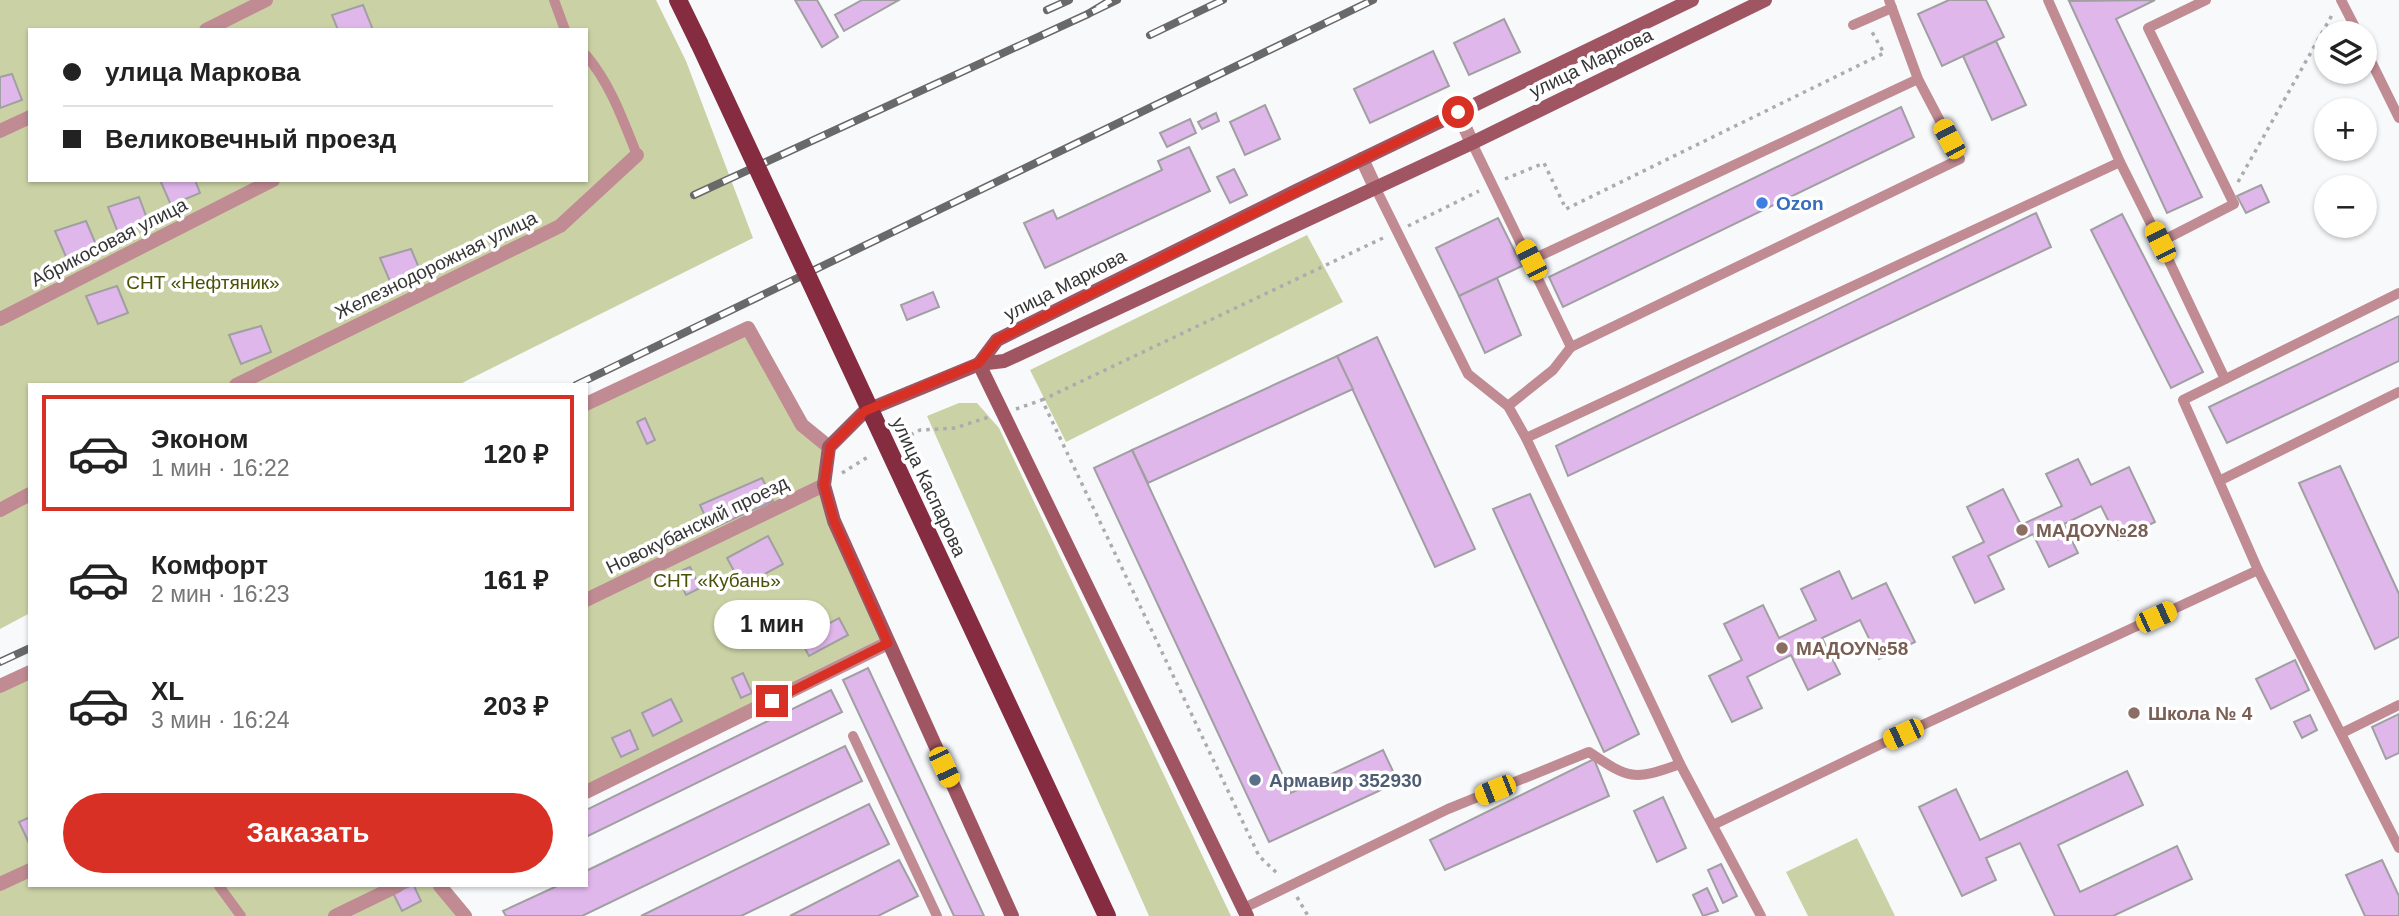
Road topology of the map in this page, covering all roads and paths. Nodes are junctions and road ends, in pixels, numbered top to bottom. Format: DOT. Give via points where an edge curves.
graph roads {
  1 [pos="266,0"];
  2 [pos="554,0"];
  3 [pos="678,0"];
  4 [pos="1692,0"];
  5 [pos="1765,0"];
  6 [pos="2048,0"];
  7 [pos="2206,0"];
  8 [pos="2341,0"];
  9 [pos="1890,4"];
  10 [pos="2333,12"];
  11 [pos="2352,21"];
  12 [pos="1853,24"];
  13 [pos="210,28"];
  14 [pos="564,28"];
  15 [pos="588,57"];
  16 [pos="2377,73"];
  17 [pos="1918,79"];
  18 [pos="1458,112"];
  19 [pos="28,118"];
  20 [pos="2399,118"];
  21 [pos="0,131"];
  22 [pos="1472,143"];
  23 [pos="637,155"];
  24 [pos="1362,159"];
  25 [pos="2120,162"];
  26 [pos="269,182"];
  27 [pos="1493,184"];
  28 [pos="1375,187"];
  29 [pos="2231,197"];
  30 [pos="1396,232"];
  31 [pos="2160,242"];
  32 [pos="1531,260"];
  33 [pos="2399,293"];
  34 [pos="0,319"];
  35 [pos="1571,347"];
  36 [pos="979,363"];
  37 [pos="2225,379"];
  38 [pos="240,383"];
  39 [pos="2399,392"];
  40 [pos="1042,400"];
  41 [pos="588,403"];
  42 [pos="1508,406"];
  43 [pos="1526,438"];
  44 [pos="830,447"];
  45 [pos="2219,481"];
  46 [pos="824,485"];
  47 [pos="28,495"];
  48 [pos="0,510"];
  49 [pos="2258,570"];
  50 [pos="588,599"];
  51 [pos="888,643"];
  52 [pos="28,673"];
  53 [pos="0,687"];
  54 [pos="2399,705"];
  55 [pos="2342,733"];
  56 [pos="853,736"];
  57 [pos="1680,764"];
  58 [pos="588,791"];
  59 [pos="1713,825"];
  60 [pos="2399,848"];
  61 [pos="28,871"];
  62 [pos="0,884"];
  63 [pos="220,887"];
  64 [pos="395,887"];
  65 [pos="441,887"];
  66 [pos="1246,912"];
  67 [pos="242,916"];
  68 [pos="335,916"];
  69 [pos="465,916"];
  70 [pos="937,916"];
  71 [pos="1012,916"];
  72 [pos="1107,916"];
  73 [pos="1761,916"];
  1 -- 13 [label="street"];
  2 -- 14 [label="lane"];
  3 -- 72 [label="main road, улица Каспарова, bridge"];
  4 -- 18 [label="main road, улица Маркова"];
  5 -- 22 [label="main road, улица Маркова"];
  6 -- 25 [label="lane"];
  7 -- 29 [label="lane" via="2148,28"];
  8 -- 11 [label="lane"];
  9 -- 12 [label="lane"];
  9 -- 17 [label="lane"];
  9 -- 27 [label="path" via="1872,31 1884,53 1566,209 1544,163"];
  10 -- 29 [label="path"];
  15 -- 23 [label="lane" via="612,93"];
  16 -- 20 [label="lane"];
  17 -- 32 [label="lane"];
  17 -- 35 [label="lane" via="1959,159"];
  18 -- 22 [label="street"];
  18 -- 24 [label="main road, улица Маркова"];
  19 -- 21 [label="street"];
  22 -- 27 [label="lane"];
  22 -- 28 [label="main road, улица Маркова"];
  23 -- 38 [label="street, Железнодорожная улица" via="560,226"];
  24 -- 28 [label="street"];
  24 -- 36 [label="main road, улица Маркова" via="997,340"];
  25 -- 31 [label="lane"];
  25 -- 43 [label="lane"];
  26 -- 34 [label="street, Абрикосовая улица"];
  27 -- 30 [label="path"];
  27 -- 32 [label="lane"];
  28 -- 30 [label="lane"];
  28 -- 36 [label="main road, улица Маркова" via="1004,361"];
  29 -- 31 [label="lane" via="2234,204"];
  30 -- 40 [label="path"];
  30 -- 42 [label="lane" via="1468,374"];
  31 -- 37 [label="lane"];
  32 -- 35 [label="lane"];
  33 -- 37 [label="lane"];
  35 -- 42 [label="lane" via="1553,370"];
  36 -- 44 [label="main road" via="865,411"];
  36 -- 66 [label="main road"];
  37 -- 45 [label="lane" via="2183,400"];
  39 -- 45 [label="lane"];
  41 -- 44 [label="street" via="748,328 802,425"];
  42 -- 43 [label="lane"];
  43 -- 57 [label="lane"];
  44 -- 46 [label="main road"];
  45 -- 49 [label="lane"];
  46 -- 50 [label="street, Новокубанский проезд"];
  46 -- 51 [label="main road" via="834,521"];
  47 -- 48 [label="street"];
  49 -- 55 [label="lane"];
  49 -- 59 [label="lane"];
  51 -- 58 [label="street"];
  51 -- 71 [label="main road"];
  52 -- 53 [label="street"];
  54 -- 55 [label="lane"];
  55 -- 60 [label="lane"];
  56 -- 70 [label="lane"];
  57 -- 59 [label="lane"];
  57 -- 66 [label="lane" via="1629,776 1589,752 1448,809"];
  59 -- 73 [label="lane"];
  61 -- 62 [label="street"];
  63 -- 67 [label="lane"];
  64 -- 68 [label="street"];
  65 -- 69 [label="street"];
}
